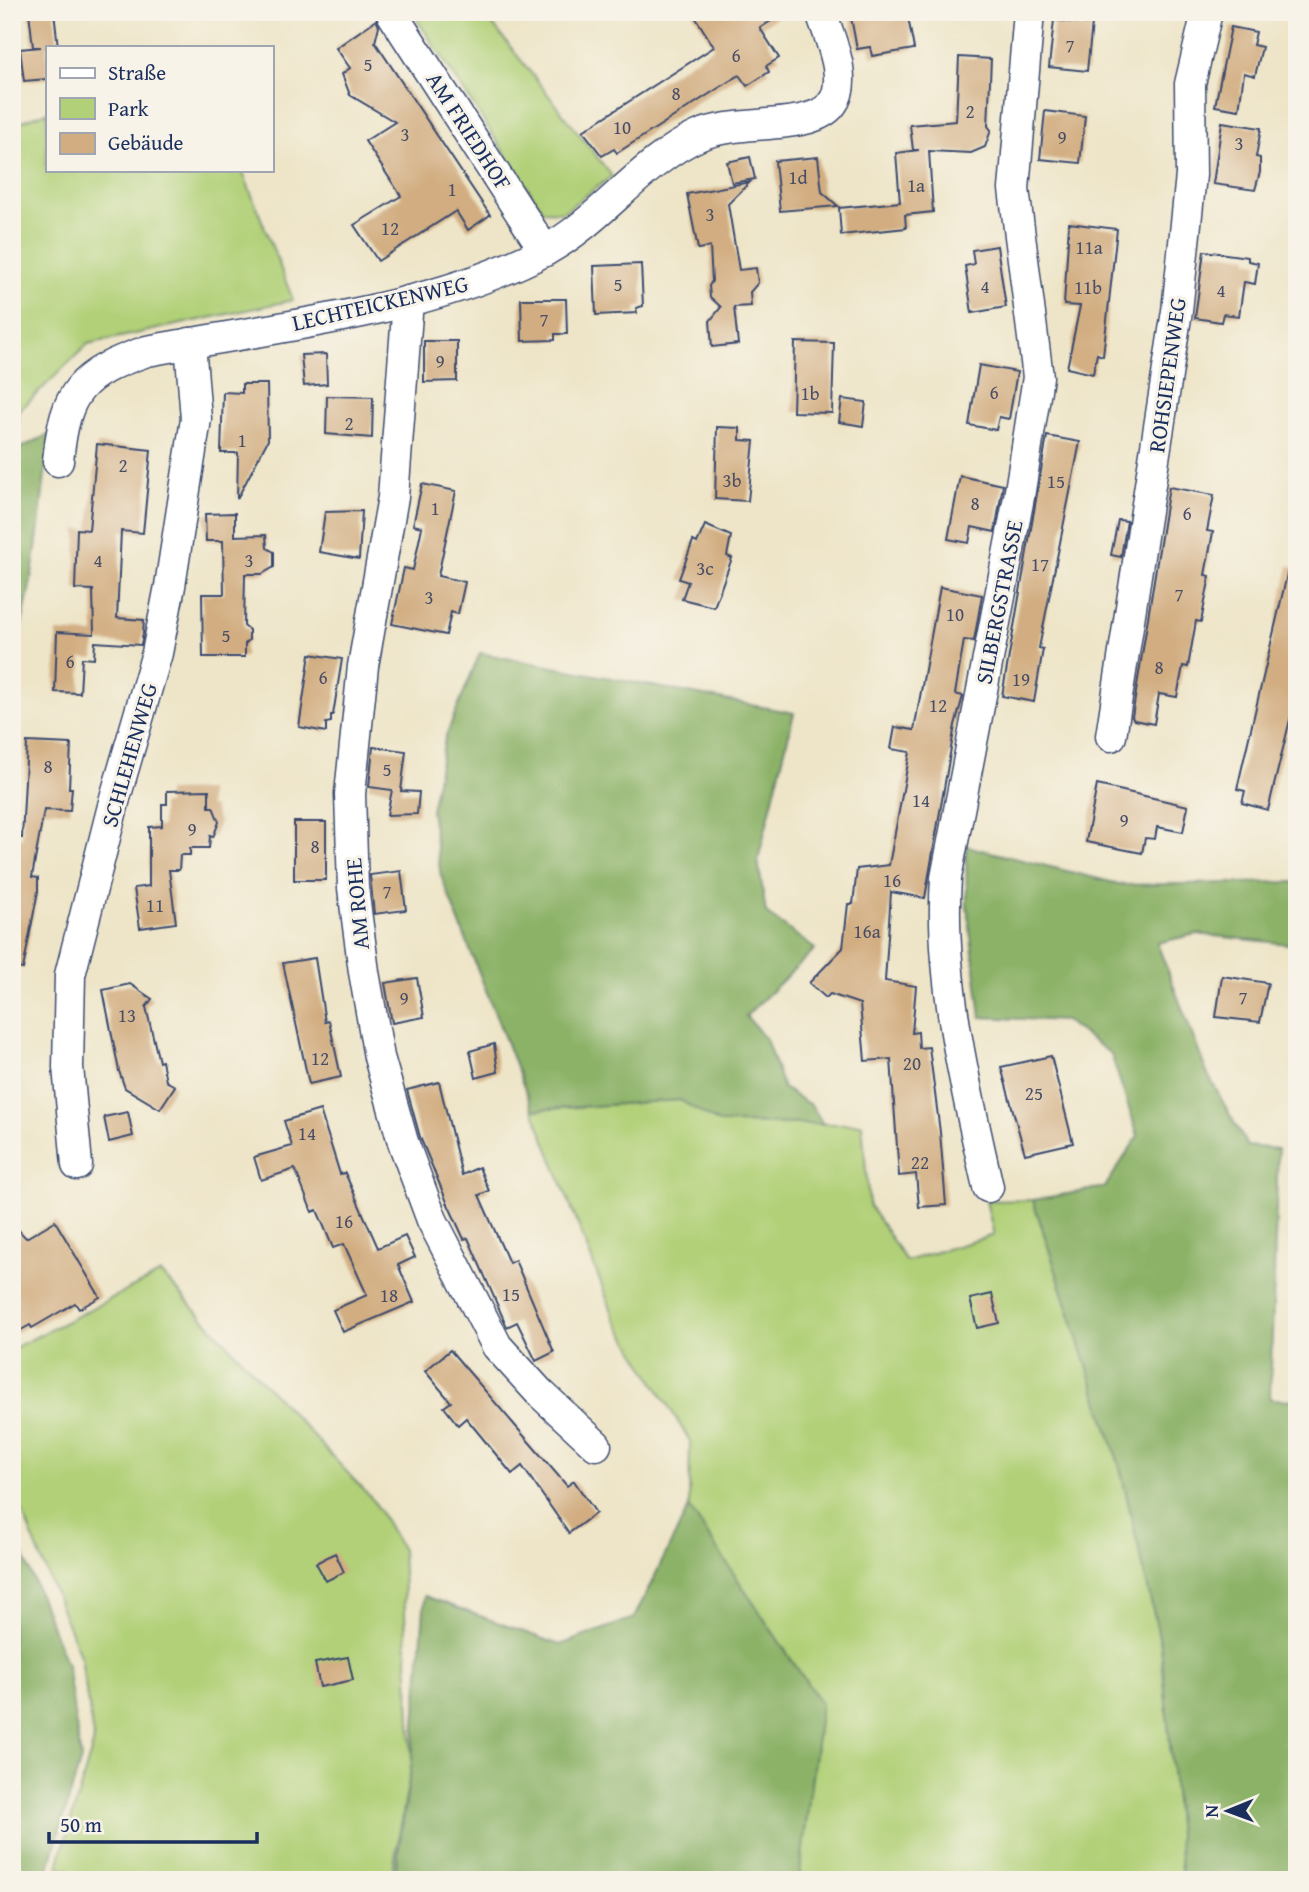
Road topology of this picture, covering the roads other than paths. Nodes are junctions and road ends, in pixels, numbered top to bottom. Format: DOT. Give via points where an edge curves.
graph roads {
  1 [pos="391,12"];
  2 [pos="821,12"];
  3 [pos="1029,12"];
  4 [pos="1207,12"];
  5 [pos="545,251"];
  6 [pos="408,301"];
  7 [pos="190,343"];
  8 [pos="58,461"];
  9 [pos="1111,736"];
  10 [pos="77,1166"];
  11 [pos="988,1187"];
  12 [pos="596,1446"];
  1 -- 5 [label="street, AM FRIEDHOF"];
  2 -- 5 [label="street, LECHTEICKENWEG" via="840,81 835,100 823,115 808,121 740,124 696,136"];
  3 -- 11 [label="street, SILBERGSTRASSE" via="1014,189 1038,377 946,878 943,916 958,1036"];
  4 -- 9 [label="street, ROHSIEPENWEG" via="1190,84 1191,175 1177,311"];
  5 -- 6 [label="street, LECHTEICKENWEG" via="466,284"];
  6 -- 7 [label="street, LECHTEICKENWEG"];
  6 -- 12 [label="street, AM ROHE" via="393,497 363,666 350,794 353,888 364,972 379,1057 432,1220 497,1346"];
  7 -- 8 [label="street, LECHTEICKENWEG" via="112,363 88,380 71,398 62,420"];
  7 -- 10 [label="street, SCHLEHENWEG" via="196,419 170,586 157,653 70,975 68,1067"];
}
